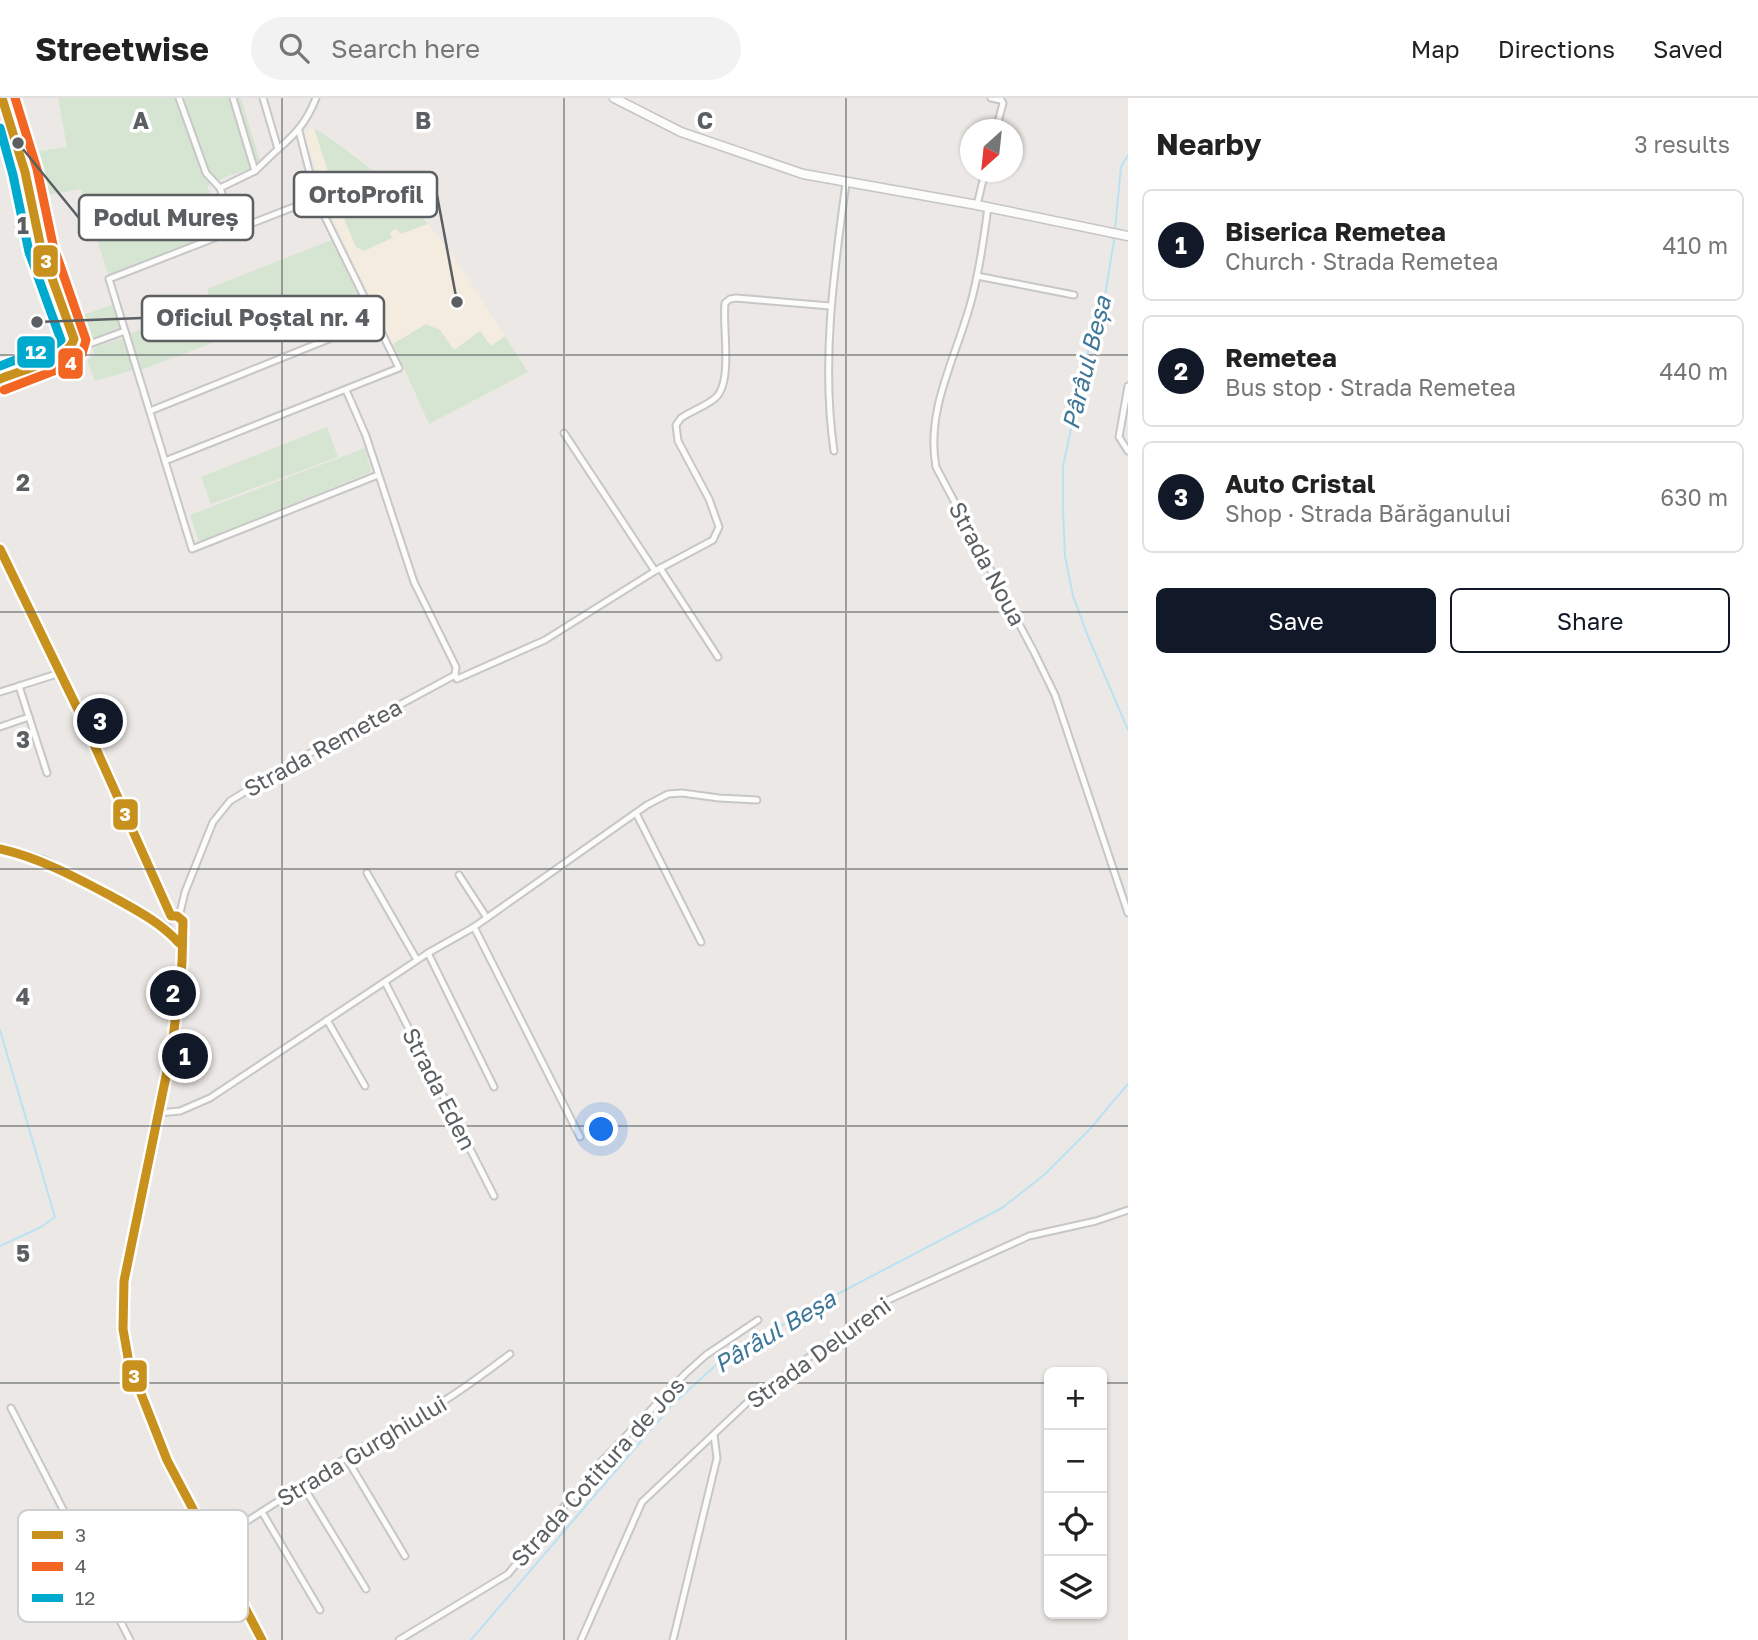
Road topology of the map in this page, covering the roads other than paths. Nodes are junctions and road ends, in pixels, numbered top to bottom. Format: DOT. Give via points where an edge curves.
graph roads {
  1 [pos="2,98"];
  2 [pos="178,98"];
  3 [pos="233,98"];
  4 [pos="263,98"];
  5 [pos="316,98"];
  6 [pos="614,98"];
  7 [pos="992,98"];
  8 [pos="999,119"];
  9 [pos="299,131"];
  10 [pos="278,149"];
  11 [pos="255,171"];
  12 [pos="983,182"];
  13 [pos="846,183"];
  14 [pos="220,188"];
  15 [pos="317,198"];
  16 [pos="977,205"];
  17 [pos="988,207"];
  18 [pos="235,230"];
  19 [pos="1125,236"];
  20 [pos="977,276"];
  21 [pos="1074,295"];
  22 [pos="830,306"];
  23 [pos="376,320"];
  24 [pos="125,331"];
  25 [pos="72,347"];
  26 [pos="0,379"];
  27 [pos="1128,386"];
  28 [pos="346,390"];
  29 [pos="150,411"];
  30 [pos="564,433"];
  31 [pos="1128,451"];
  32 [pos="834,452"];
  33 [pos="165,461"];
  34 [pos="378,475"];
  35 [pos="0,549"];
  36 [pos="658,569"];
  37 [pos="718,657"];
  38 [pos="60,673"];
  39 [pos="456,675"];
  40 [pos="19,686"];
  41 [pos="0,692"];
  42 [pos="29,717"];
  43 [pos="0,727"];
  44 [pos="47,773"];
  45 [pos="757,800"];
  46 [pos="636,813"];
  47 [pos="0,849"];
  48 [pos="367,873"];
  49 [pos="459,875"];
  50 [pos="1128,913"];
  51 [pos="487,918"];
  52 [pos="171,922"];
  53 [pos="474,927"];
  54 [pos="701,942"];
  55 [pos="183,949"];
  56 [pos="428,953"];
  57 [pos="417,960"];
  58 [pos="385,982"];
  59 [pos="327,1020"];
  60 [pos="365,1086"];
  61 [pos="494,1087"];
  62 [pos="158,1113"];
  63 [pos="580,1137"];
  64 [pos="494,1196"];
  65 [pos="1128,1210"];
  66 [pos="758,1320"];
  67 [pos="510,1354"];
  68 [pos="10,1408"];
  69 [pos="714,1435"];
  70 [pos="346,1459"];
  71 [pos="303,1486"];
  72 [pos="63,1510"];
  73 [pos="194,1510"];
  74 [pos="262,1512"];
  75 [pos="248,1521"];
  76 [pos="405,1556"];
  77 [pos="366,1589"];
  78 [pos="320,1610"];
  79 [pos="248,1614"];
  80 [pos="121,1622"];
  81 [pos="130,1640"];
  82 [pos="262,1640"];
  83 [pos="399,1640"];
  84 [pos="581,1640"];
  85 [pos="673,1640"];
  1 -- 25 [label="main road" via="25,172 41,248 73,335"];
  2 -- 14 [label="street" via="206,173"];
  3 -- 11 [label="street"];
  4 -- 10 [label="street"];
  5 -- 9 [label="street"];
  6 -- 13 [label="street" via="738,154"];
  7 -- 8 [label="street" via="1003,103"];
  9 -- 10 [label="street"];
  9 -- 15 [label="street"];
  10 -- 11 [label="street"];
  11 -- 14 [label="street"];
  12 -- 16 [label="street"];
  13 -- 16 [label="street"];
  13 -- 22 [label="street"];
  14 -- 18 [label="street"];
  15 -- 18 [label="street"];
  15 -- 23 [label="street"];
  16 -- 17 [label="street"];
  17 -- 19 [label="street"];
  17 -- 20 [label="street, Strada Noua"];
  18 -- 24 [label="street" via="109,279"];
  20 -- 21 [label="street"];
  20 -- 50 [label="street, Strada Noua" via="938,407 936,467 1055,695"];
  22 -- 32 [label="street"];
  22 -- 36 [label="street, Strada Remetea" via="736,298 725,303 721,392 681,418 675,433 709,499 718,534"];
  23 -- 28 [label="street" via="399,368"];
  23 -- 29 [label="street"];
  24 -- 25 [label="street"];
  24 -- 29 [label="street"];
  25 -- 26 [label="main road"];
  27 -- 31 [label="street" via="1119,437"];
  28 -- 33 [label="street"];
  28 -- 34 [label="street"];
  29 -- 33 [label="street"];
  30 -- 36 [label="street"];
  33 -- 34 [label="street" via="192,549"];
  34 -- 39 [label="street" via="414,582"];
  35 -- 38 [label="street"];
  36 -- 37 [label="street"];
  36 -- 39 [label="street, Strada Remetea" via="545,640 457,679"];
  38 -- 40 [label="street"];
  38 -- 52 [label="street" via="164,897"];
  39 -- 52 [label="street, Strada Remetea" via="230,801 212,822"];
  40 -- 41 [label="street"];
  40 -- 42 [label="street"];
  42 -- 43 [label="street"];
  42 -- 44 [label="street"];
  45 -- 46 [label="street" via="668,794"];
  46 -- 51 [label="street"];
  46 -- 54 [label="street"];
  47 -- 52 [label="street" via="42,860 153,919"];
  48 -- 57 [label="street"];
  49 -- 51 [label="street"];
  51 -- 53 [label="street"];
  52 -- 55 [label="street"];
  52 -- 55 [label="street" via="176,933 181,930"];
  53 -- 56 [label="street"];
  53 -- 63 [label="street"];
  55 -- 62 [label="street"];
  56 -- 57 [label="street"];
  56 -- 61 [label="street"];
  57 -- 58 [label="street"];
  58 -- 59 [label="street"];
  58 -- 64 [label="street, Strada Eden"];
  59 -- 60 [label="street"];
  59 -- 62 [label="street" via="210,1098 180,1111"];
  62 -- 73 [label="street" via="126,1269 123,1329 129,1363 156,1435"];
  65 -- 69 [label="street, Strada Delureni" via="1030,1236 888,1300 750,1400"];
  66 -- 83 [label="street, Strada Cotitura de Jos" via="686,1373 602,1461 508,1574"];
  67 -- 70 [label="street, Strada Gurghiului" via="445,1402"];
  68 -- 72 [label="street"];
  69 -- 84 [label="street, Strada Delureni" via="642,1502"];
  69 -- 85 [label="street" via="717,1458"];
  70 -- 71 [label="street, Strada Gurghiului"];
  70 -- 76 [label="street"];
  71 -- 74 [label="street, Strada Gurghiului"];
  71 -- 77 [label="street"];
  74 -- 75 [label="street, Strada Gurghiului"];
  74 -- 78 [label="street"];
  79 -- 82 [label="street"];
  80 -- 81 [label="street"];
}
